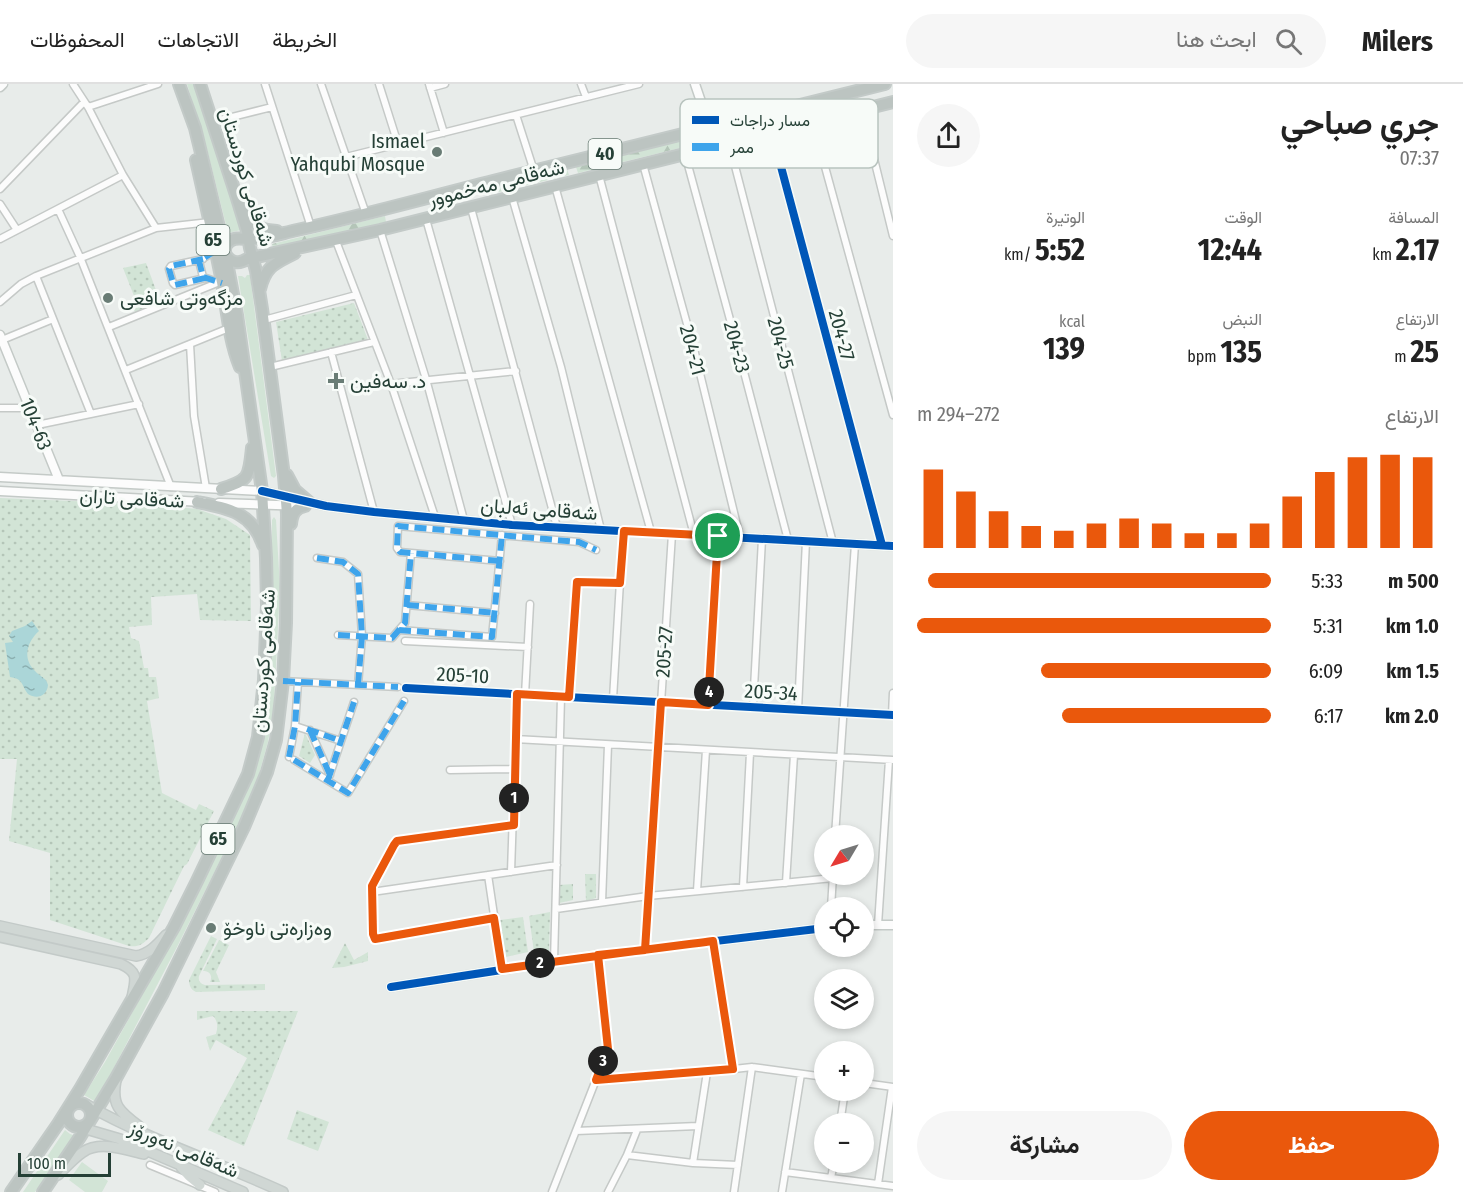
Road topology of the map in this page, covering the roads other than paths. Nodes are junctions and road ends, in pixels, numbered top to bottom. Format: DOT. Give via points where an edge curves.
graph roads {
  1 [pos="73,84"];
  2 [pos="158,84"];
  3 [pos="200,84"];
  4 [pos="265,84"];
  5 [pos="321,84"];
  6 [pos="379,84"];
  7 [pos="445,84"];
  8 [pos="582,84"];
  9 [pos="635,84"];
  10 [pos="694,84"];
  11 [pos="885,84"];
  12 [pos="429,86"];
  13 [pos="181,89"];
  14 [pos="857,91"];
  15 [pos="586,97"];
  16 [pos="699,99"];
  17 [pos="825,99"];
  18 [pos="851,99"];
  19 [pos="893,102"];
  20 [pos="86,104"];
  21 [pos="878,106"];
  22 [pos="272,107"];
  23 [pos="516,115"];
  24 [pos="212,122"];
  25 [pos="444,133"];
  26 [pos="680,135"];
  27 [pos="398,144"];
  28 [pos="680,155"];
  29 [pos="346,157"];
  30 [pos="643,164"];
  31 [pos="689,168"];
  32 [pos="736,168"];
  33 [pos="781,168"];
  34 [pos="825,168"];
  35 [pos="876,168"];
  36 [pos="534,171"];
  37 [pos="123,175"];
  38 [pos="599,175"];
  39 [pos="555,186"];
  40 [pos="0,189"];
  41 [pos="237,195"];
  42 [pos="512,197"];
  43 [pos="0,204"];
  44 [pos="401,205"];
  45 [pos="471,208"];
  46 [pos="58,209"];
  47 [pos="366,214"];
  48 [pos="426,219"];
  49 [pos="210,222"];
  50 [pos="407,224"];
  51 [pos="311,227"];
  52 [pos="156,228"];
  53 [pos="17,230"];
  54 [pos="380,230"];
  55 [pos="289,232"];
  56 [pos="893,236"];
  57 [pos="0,239"];
  58 [pos="336,241"];
  59 [pos="306,247"];
  60 [pos="248,248"];
  61 [pos="220,251"];
  62 [pos="80,257"];
  63 [pos="203,259"];
  64 [pos="36,276"];
  65 [pos="205,278"];
  66 [pos="222,283"];
  67 [pos="260,292"];
  68 [pos="356,295"];
  69 [pos="0,302"];
  70 [pos="53,319"];
  71 [pos="264,320"];
  72 [pos="109,327"];
  73 [pos="230,328"];
  74 [pos="1,338"];
  75 [pos="374,342"];
  76 [pos="190,344"];
  77 [pos="331,352"];
  78 [pos="270,367"];
  79 [pos="126,370"];
  80 [pos="516,371"];
  81 [pos="469,376"];
  82 [pos="426,380"];
  83 [pos="247,384"];
  84 [pos="391,384"];
  85 [pos="139,404"];
  86 [pos="0,408"];
  87 [pos="30,408"];
  88 [pos="91,414"];
  89 [pos="893,415"];
  90 [pos="37,425"];
  91 [pos="254,430"];
  92 [pos="281,455"];
  93 [pos="0,477"];
  94 [pos="59,480"];
  95 [pos="108,483"];
  96 [pos="171,487"];
  97 [pos="206,488"];
  98 [pos="221,489"];
  99 [pos="0,491"];
  100 [pos="262,491"];
  101 [pos="107,497"];
  102 [pos="286,500"];
  103 [pos="198,502"];
  104 [pos="307,504"];
  105 [pos="264,506"];
  106 [pos="374,512"];
  107 [pos="435,517"];
  108 [pos="464,520"];
  109 [pos="512,525"];
  110 [pos="557,527"];
  111 [pos="601,530"];
  112 [pos="624,531"];
  113 [pos="651,532"];
  114 [pos="672,534"];
  115 [pos="502,535"];
  116 [pos="694,535"];
  117 [pos="718,536"];
  118 [pos="740,537"];
  119 [pos="762,538"];
  120 [pos="788,540"];
  121 [pos="806,541"];
  122 [pos="833,543"];
  123 [pos="855,544"];
  124 [pos="287,545"];
  125 [pos="882,545"];
  126 [pos="893,546"];
  127 [pos="596,550"];
  128 [pos="411,553"];
  129 [pos="267,558"];
  130 [pos="317,558"];
  131 [pos="500,561"];
  132 [pos="620,583"];
  133 [pos="530,604"];
  134 [pos="407,605"];
  135 [pos="495,613"];
  136 [pos="399,630"];
  137 [pos="338,635"];
  138 [pos="362,636"];
  139 [pos="405,641"];
  140 [pos="528,647"];
  141 [pos="283,681"];
  142 [pos="298,682"];
  143 [pos="358,685"];
  144 [pos="398,687"];
  145 [pos="406,688"];
  146 [pos="893,693"];
  147 [pos="517,694"];
  148 [pos="525,695"];
  149 [pos="565,697"];
  150 [pos="613,699"];
  151 [pos="404,701"];
  152 [pos="354,702"];
  153 [pos="661,702"];
  154 [pos="708,705"];
  155 [pos="753,707"];
  156 [pos="798,710"];
  157 [pos="844,712"];
  158 [pos="892,715"];
  159 [pos="295,726"];
  160 [pos="310,730"];
  161 [pos="515,740"];
  162 [pos="341,741"];
  163 [pos="560,742"];
  164 [pos="608,745"];
  165 [pos="658,748"];
  166 [pos="706,750"];
  167 [pos="750,753"];
  168 [pos="794,755"];
  169 [pos="841,757"];
  170 [pos="891,760"];
  171 [pos="514,769"];
  172 [pos="450,770"];
  173 [pos="329,778"];
  174 [pos="514,825"];
  175 [pos="836,825"];
  176 [pos="557,865"];
  177 [pos="512,872"];
  178 [pos="488,875"];
  179 [pos="814,879"];
  180 [pos="786,883"];
  181 [pos="743,887"];
  182 [pos="697,891"];
  183 [pos="372,892"];
  184 [pos="648,896"];
  185 [pos="602,902"];
  186 [pos="556,909"];
  187 [pos="494,918"];
  188 [pos="874,925"];
  189 [pos="878,925"];
  190 [pos="0,926"];
  191 [pos="893,926"];
  192 [pos="174,927"];
  193 [pos="814,929"];
  194 [pos="0,937"];
  195 [pos="56,938"];
  196 [pos="713,941"];
  197 [pos="54,949"];
  198 [pos="645,950"];
  199 [pos="598,955"];
  200 [pos="554,962"];
  201 [pos="502,969"];
  202 [pos="391,987"];
  203 [pos="131,1001"];
  204 [pos="116,1028"];
  205 [pos="752,1067"];
  206 [pos="733,1069"];
  207 [pos="707,1072"];
  208 [pos="801,1074"];
  209 [pos="814,1076"];
  210 [pos="116,1078"];
  211 [pos="596,1080"];
  212 [pos="874,1084"];
  213 [pos="892,1087"];
  214 [pos="68,1108"];
  215 [pos="91,1108"];
  216 [pos="85,1126"];
  217 [pos="698,1126"];
  218 [pos="637,1130"];
  219 [pos="576,1131"];
  220 [pos="154,1137"];
  221 [pos="627,1155"];
  222 [pos="162,1158"];
  223 [pos="693,1163"];
  224 [pos="150,1165"];
  225 [pos="179,1165"];
  226 [pos="738,1165"];
  227 [pos="785,1172"];
  228 [pos="832,1173"];
  229 [pos="831,1178"];
  230 [pos="51,1180"];
  231 [pos="200,1185"];
  232 [pos="893,1186"];
  233 [pos="881,1187"];
  234 [pos="11,1192"];
  235 [pos="43,1192"];
  236 [pos="215,1192"];
  237 [pos="243,1192"];
  238 [pos="283,1192"];
  239 [pos="552,1192"];
  240 [pos="608,1192"];
  241 [pos="734,1192"];
  242 [pos="782,1192"];
  1 -- 20 [label="street"];
  2 -- 20 [label="street"];
  3 -- 24 [label="highway, شەقامی کوردستان / 65"];
  4 -- 22 [label="street"];
  5 -- 29 [label="street"];
  6 -- 27 [label="street"];
  7 -- 12 [label="street"];
  8 -- 15 [label="street"];
  9 -- 15 [label="street"];
  10 -- 16 [label="street"];
  11 -- 14 [label="highway, شەقامی مەخموور / 40"];
  12 -- 25 [label="street"];
  13 -- 49 [label="highway, شەقامی کوردستان / 65"];
  13 -- 61 [label="highway, شەقامی کوردستان / 65" via="195,128"];
  14 -- 17 [label="highway, شەقامی مەخموور / 40"];
  14 -- 18 [label="highway"];
  15 -- 23 [label="street"];
  19 -- 21 [label="highway, شەقامی مەخموور / 40"];
  20 -- 37 [label="street"];
  20 -- 40 [label="street"];
  22 -- 24 [label="street"];
  22 -- 51 [label="street"];
  23 -- 25 [label="street"];
  23 -- 36 [label="street"];
  24 -- 41 [label="highway, شەقامی کوردستان / 65"];
  25 -- 27 [label="street"];
  26 -- 36 [label="highway, شەقامی مەخموور / 40"];
  27 -- 29 [label="street"];
  28 -- 30 [label="highway, شەقامی مەخموور / 40"];
  29 -- 47 [label="street"];
  30 -- 38 [label="highway, شەقامی مەخموور / 40"];
  30 -- 118 [label="street, 204-21"];
  31 -- 120 [label="street, 204-23"];
  32 -- 122 [label="street, 204-25"];
  33 -- 125 [label="street, 204-27"];
  34 -- 89 [label="street"];
  35 -- 56 [label="street"];
  36 -- 44 [label="highway, شەقامی مەخموور / 40"];
  37 -- 46 [label="street"];
  37 -- 52 [label="street"];
  38 -- 39 [label="highway, شەقامی مەخموور / 40"];
  38 -- 116 [label="street"];
  39 -- 42 [label="highway, شەقامی مەخموور / 40"];
  39 -- 113 [label="street"];
  41 -- 55 [label="highway" via="257,227"];
  41 -- 60 [label="highway, شەقامی کوردستان / 65"];
  42 -- 45 [label="highway, شەقامی مەخموور / 40"];
  42 -- 111 [label="street" via="561,367"];
  43 -- 53 [label="street"];
  44 -- 47 [label="highway, شەقامی مەخموور / 40"];
  44 -- 50 [label="highway" via="394,210 394,217"];
  45 -- 48 [label="highway, شەقامی مەخموور / 40"];
  45 -- 80 [label="street"];
  46 -- 53 [label="street"];
  46 -- 62 [label="street"];
  47 -- 51 [label="highway, شەقامی مەخموور / 40"];
  48 -- 50 [label="highway, شەقامی مەخموور / 40"];
  48 -- 81 [label="street"];
  49 -- 52 [label="street"];
  49 -- 61 [label="highway, شەقامی کوردستان / 65"];
  50 -- 54 [label="highway, شەقامی مەخموور / 40"];
  51 -- 55 [label="highway, شەقامی مەخموور / 40"];
  52 -- 62 [label="street"];
  53 -- 57 [label="street"];
  54 -- 58 [label="highway, شەقامی مەخموور / 40"];
  54 -- 82 [label="street"];
  55 -- 60 [label="highway, شەقامی مەخموور / 40" via="260,238"];
  58 -- 59 [label="highway, شەقامی مەخموور / 40"];
  58 -- 68 [label="street"];
  59 -- 60 [label="highway, شەقامی مەخموور / 40"];
  59 -- 67 [label="highway" via="270,267"];
  60 -- 61 [label="highway, شەقامی مەخموور / 40" via="234,239"];
  60 -- 61 [label="highway, شەقامی مەخموور / 40" via="240,263 232,262"];
  60 -- 67 [label="highway, شەقامی کوردستان / 65"];
  61 -- 63 [label="street"];
  61 -- 66 [label="highway, شەقامی کوردستان / 65"];
  61 -- 83 [label="highway, شەقامی کوردستان / 65" via="237,315"];
  62 -- 64 [label="street"];
  62 -- 72 [label="street"];
  63 -- 65 [label="street" via="199,261"];
  63 -- 65 [label="street" via="169,269 175,285"];
  64 -- 69 [label="street"];
  64 -- 70 [label="street"];
  65 -- 66 [label="street"];
  66 -- 72 [label="street"];
  66 -- 73 [label="highway, شەقامی کوردستان / 65"];
  67 -- 71 [label="highway, شەقامی کوردستان / 65"];
  68 -- 71 [label="street"];
  68 -- 75 [label="street"];
  70 -- 74 [label="street"];
  70 -- 88 [label="street"];
  71 -- 78 [label="highway, شەقامی کوردستان / 65"];
  72 -- 79 [label="street"];
  73 -- 76 [label="street"];
  73 -- 83 [label="highway, شەقامی کوردستان / 65"];
  74 -- 87 [label="street, 104-63"];
  75 -- 77 [label="street"];
  75 -- 84 [label="street"];
  76 -- 79 [label="street"];
  76 -- 97 [label="street" via="194,416"];
  77 -- 78 [label="street"];
  77 -- 106 [label="street"];
  78 -- 92 [label="highway, شەقامی کوردستان / 65"];
  79 -- 85 [label="street"];
  80 -- 81 [label="street"];
  80 -- 110 [label="street"];
  81 -- 82 [label="street"];
  81 -- 109 [label="street"];
  82 -- 84 [label="street"];
  82 -- 108 [label="street"];
  83 -- 91 [label="highway, شەقامی کوردستان / 65"];
  84 -- 107 [label="street"];
  85 -- 88 [label="street"];
  85 -- 96 [label="street"];
  86 -- 87 [label="street"];
  87 -- 90 [label="street, 104-63"];
  88 -- 90 [label="street"];
  90 -- 94 [label="street, 104-63"];
  91 -- 98 [label="highway" via="248,474"];
  91 -- 100 [label="highway, شەقامی کوردستان / 65"];
  92 -- 102 [label="highway, شەقامی کوردستان / 65"];
  92 -- 104 [label="highway" via="292,486"];
  93 -- 94 [label="street, شەقامی تاران"];
  94 -- 95 [label="street, شەقامی تاران"];
  95 -- 96 [label="street, شەقامی تاران"];
  95 -- 101 [label="street"];
  96 -- 97 [label="street, شەقامی تاران"];
  97 -- 98 [label="street, شەقامی تاران"];
  98 -- 100 [label="street, شەقامی تاران"];
  99 -- 101 [label="street, شەقامی تاران"];
  100 -- 102 [label="street, شەقامی ئەلبان"];
  100 -- 105 [label="highway, شەقامی کوردستان / 65"];
  101 -- 103 [label="street, شەقامی تاران"];
  102 -- 104 [label="street, شەقامی ئەلبان"];
  102 -- 105 [label="street, شەقامی ئەلبان"];
  102 -- 124 [label="highway, شەقامی کوردستان / 65"];
  103 -- 105 [label="street, شەقامی تاران"];
  103 -- 129 [label="highway" via="230,509 246,518 259,534"];
  104 -- 106 [label="street, شەقامی ئەلبان"];
  104 -- 124 [label="highway" via="293,514"];
  105 -- 129 [label="highway, شەقامی کوردستان / 65"];
  106 -- 107 [label="street, شەقامی ئەلبان"];
  107 -- 108 [label="street, شەقامی ئەلبان"];
  108 -- 109 [label="street, شەقامی ئەلبان"];
  109 -- 110 [label="street, شەقامی ئەلبان"];
  110 -- 111 [label="street, شەقامی ئەلبان"];
  111 -- 112 [label="street, شەقامی ئەلبان"];
  112 -- 113 [label="street, شەقامی ئەلبان"];
  112 -- 132 [label="street"];
  113 -- 114 [label="street, شەقامی ئەلبان"];
  114 -- 116 [label="street, شەقامی ئەلبان"];
  114 -- 153 [label="street, 205-27"];
  115 -- 127 [label="street" via="579,542"];
  115 -- 128 [label="street" via="398,526 396,548"];
  115 -- 131 [label="street"];
  116 -- 117 [label="street, شەقامی ئەلبان"];
  117 -- 118 [label="street, شەقامی ئەلبان"];
  117 -- 154 [label="street"];
  118 -- 119 [label="street, شەقامی ئەلبان"];
  119 -- 120 [label="street, شەقامی ئەلبان"];
  119 -- 155 [label="street"];
  120 -- 121 [label="street, شەقامی ئەلبان"];
  121 -- 122 [label="street, شەقامی ئەلبان"];
  121 -- 156 [label="street"];
  122 -- 123 [label="street, شەقامی ئەلبان"];
  123 -- 125 [label="street, شەقامی ئەلبان"];
  123 -- 157 [label="street"];
  124 -- 141 [label="highway, شەقامی کوردستان / 65"];
  125 -- 126 [label="street, شەقامی ئەلبان"];
  128 -- 131 [label="street"];
  128 -- 134 [label="street"];
  129 -- 192 [label="highway, شەقامی کوردستان / 65" via="264,680 258,737 248,774"];
  130 -- 138 [label="street" via="345,562 358,574"];
  131 -- 135 [label="street"];
  132 -- 149 [label="street" via="577,582"];
  132 -- 150 [label="street"];
  133 -- 140 [label="street"];
  134 -- 135 [label="street"];
  134 -- 136 [label="street" via="405,623"];
  135 -- 136 [label="street" via="492,637"];
  136 -- 138 [label="street" via="392,638"];
  137 -- 138 [label="street"];
  138 -- 143 [label="street"];
  139 -- 140 [label="street"];
  140 -- 148 [label="street"];
  141 -- 142 [label="street"];
  141 -- 210 [label="highway, شەقامی کوردستان / 65" via="276,740 244,827 163,993"];
  142 -- 143 [label="street"];
  142 -- 159 [label="street"];
  143 -- 144 [label="street"];
  145 -- 147 [label="street, 205-10"];
  146 -- 158 [label="street"];
  147 -- 148 [label="street, 205-10"];
  147 -- 161 [label="street"];
  148 -- 149 [label="street, 205-10"];
  149 -- 150 [label="street, 205-10"];
  149 -- 163 [label="street"];
  150 -- 153 [label="street, 205-10"];
  151 -- 173 [label="street" via="348,793"];
  152 -- 162 [label="street"];
  153 -- 154 [label="street, 205-34"];
  153 -- 165 [label="street, 205-27"];
  154 -- 155 [label="street, 205-34"];
  155 -- 156 [label="street, 205-34"];
  156 -- 157 [label="street, 205-34"];
  157 -- 158 [label="street, 205-34"];
  157 -- 169 [label="street"];
  159 -- 160 [label="street"];
  159 -- 173 [label="street" via="292,758"];
  160 -- 162 [label="street"];
  160 -- 173 [label="street"];
  161 -- 163 [label="street"];
  161 -- 171 [label="street"];
  162 -- 173 [label="street"];
  163 -- 164 [label="street"];
  163 -- 176 [label="street"];
  164 -- 165 [label="street"];
  164 -- 185 [label="street"];
  165 -- 166 [label="street"];
  165 -- 184 [label="street, 205-27"];
  166 -- 167 [label="street"];
  166 -- 182 [label="street"];
  167 -- 168 [label="street"];
  167 -- 181 [label="street"];
  168 -- 169 [label="street"];
  168 -- 180 [label="street"];
  169 -- 170 [label="street"];
  169 -- 175 [label="street"];
  170 -- 189 [label="street"];
  171 -- 172 [label="street"];
  171 -- 174 [label="street"];
  174 -- 177 [label="street"];
  174 -- 183 [label="street" via="397,841"];
  176 -- 177 [label="street"];
  176 -- 186 [label="street"];
  177 -- 178 [label="street"];
  178 -- 183 [label="street"];
  178 -- 187 [label="street"];
  179 -- 180 [label="street"];
  180 -- 181 [label="street"];
  181 -- 182 [label="street"];
  182 -- 184 [label="street"];
  183 -- 187 [label="street" via="376,939"];
  184 -- 185 [label="street"];
  184 -- 198 [label="street, 205-27"];
  185 -- 186 [label="street"];
  186 -- 200 [label="street"];
  187 -- 201 [label="street"];
  188 -- 189 [label="street"];
  189 -- 191 [label="street"];
  190 -- 195 [label="main road"];
  192 -- 195 [label="main road" via="140,956"];
  192 -- 203 [label="highway, شەقامی کوردستان / 65"];
  193 -- 196 [label="street"];
  194 -- 197 [label="main road"];
  195 -- 197 [label="main road"];
  196 -- 198 [label="street"];
  196 -- 206 [label="street"];
  197 -- 203 [label="main road" via="131,969 135,979"];
  198 -- 199 [label="street"];
  199 -- 200 [label="street"];
  199 -- 211 [label="street" via="608,1049"];
  200 -- 201 [label="street"];
  201 -- 202 [label="street"];
  203 -- 204 [label="highway, شەقامی کوردستان / 65"];
  204 -- 214 [label="highway, شەقامی کوردستان / 65"];
  204 -- 234 [label="highway, شەقامی کوردستان / 65" via="104,1041"];
  205 -- 206 [label="street"];
  205 -- 208 [label="street"];
  205 -- 226 [label="street"];
  206 -- 207 [label="street"];
  207 -- 211 [label="street"];
  207 -- 217 [label="street"];
  208 -- 209 [label="street"];
  208 -- 227 [label="street"];
  210 -- 215 [label="highway, شەقامی کوردستان / 65"];
  210 -- 220 [label="main road" via="114,1095 118,1107"];
  211 -- 219 [label="street"];
  212 -- 213 [label="street"];
  213 -- 233 [label="street"];
  214 -- 215 [label="highway" via="78,1102"];
  214 -- 216 [label="highway" via="67,1119 72,1125"];
  214 -- 234 [label="highway, شەقامی کوردستان / 65"];
  215 -- 216 [label="highway"];
  215 -- 220 [label="main road, شەقامی نەورۆز"];
  216 -- 222 [label="main road, شەقامی نەورۆز"];
  216 -- 230 [label="highway"];
  217 -- 218 [label="street"];
  217 -- 223 [label="street"];
  218 -- 219 [label="street"];
  218 -- 221 [label="street"];
  219 -- 239 [label="street"];
  220 -- 238 [label="main road, شەقامی نەورۆز" via="192,1149"];
  221 -- 223 [label="street"];
  221 -- 240 [label="street"];
  222 -- 225 [label="main road, شەقامی نەورۆز"];
  222 -- 230 [label="main road" via="113,1147 93,1147"];
  223 -- 226 [label="street"];
  224 -- 231 [label="street"];
  225 -- 231 [label="main road"];
  225 -- 237 [label="main road, شەقامی نەورۆز"];
  226 -- 241 [label="street"];
  227 -- 229 [label="street"];
  227 -- 242 [label="street"];
  228 -- 229 [label="street"];
  229 -- 233 [label="street"];
  230 -- 235 [label="highway"];
  231 -- 236 [label="street"];
  232 -- 233 [label="street"];
}
